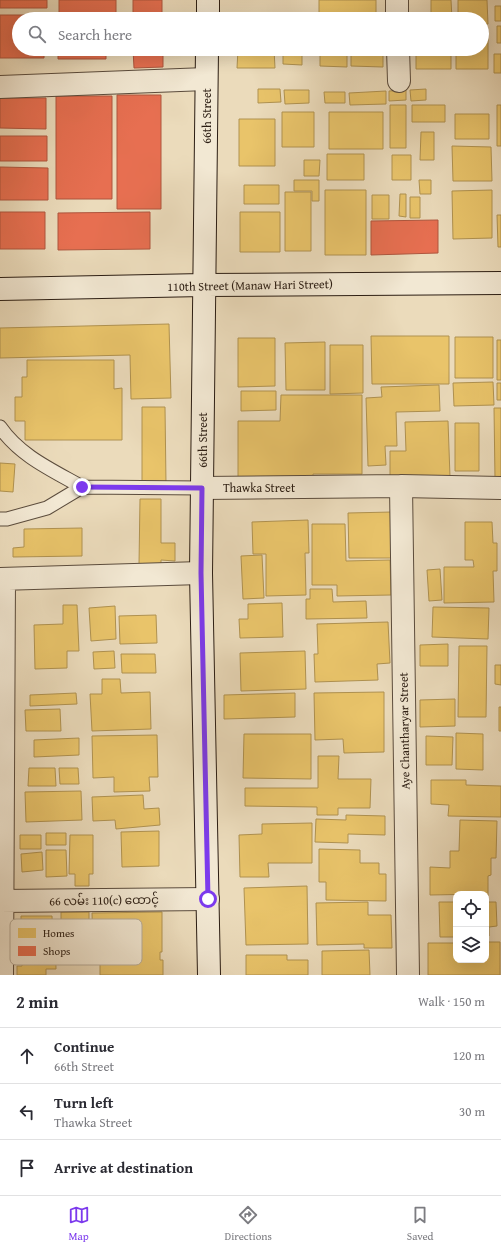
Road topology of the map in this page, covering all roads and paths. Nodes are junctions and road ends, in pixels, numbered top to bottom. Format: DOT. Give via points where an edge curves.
graph roads {
  1 [pos="208,0"];
  2 [pos="396,0"];
  3 [pos="208,12"];
  4 [pos="397,12"];
  5 [pos="207,56"];
  6 [pos="398,56"];
  7 [pos="206,79"];
  8 [pos="398,81"];
  9 [pos="0,87"];
  10 [pos="501,283"];
  11 [pos="203,285"];
  12 [pos="0,289"];
  13 [pos="0,427"];
  14 [pos="401,486"];
  15 [pos="82,487"];
  16 [pos="202,488"];
  17 [pos="501,488"];
  18 [pos="0,519"];
  19 [pos="201,573"];
  20 [pos="2,579"];
  21 [pos="208,899"];
  22 [pos="2,901"];
  23 [pos="2,975"];
  24 [pos="209,975"];
  25 [pos="408,975"];
  1 -- 3 [label="street"];
  2 -- 4 [label="street"];
  5 -- 7 [label="street, 66th Street"];
  6 -- 8 [label="street"];
  7 -- 9 [label="street"];
  7 -- 11 [label="street, 66th Street"];
  10 -- 11 [label="street, 110th Street (Manaw Hari Street)"];
  11 -- 12 [label="street, 110th Street (Manaw Hari Street)"];
  11 -- 16 [label="street, 66th Street"];
  13 -- 15 [label="lane" via="10,441 29,457"];
  14 -- 16 [label="street, Thawka Street"];
  14 -- 17 [label="street, Thawka Street"];
  14 -- 25 [label="street, Aye Chantharyar Street"];
  15 -- 16 [label="lane, Thawka Street"];
  15 -- 18 [label="lane" via="47,508"];
  16 -- 19 [label="street, 66th Street"];
  19 -- 20 [label="street"];
  19 -- 21 [label="street, 66th Street"];
  20 -- 22 [label="street"];
  21 -- 22 [label="street, 66 လမ်း 110(c) ထောင့်"];
  21 -- 24 [label="street, 66th Street"];
  22 -- 23 [label="street"];
}
